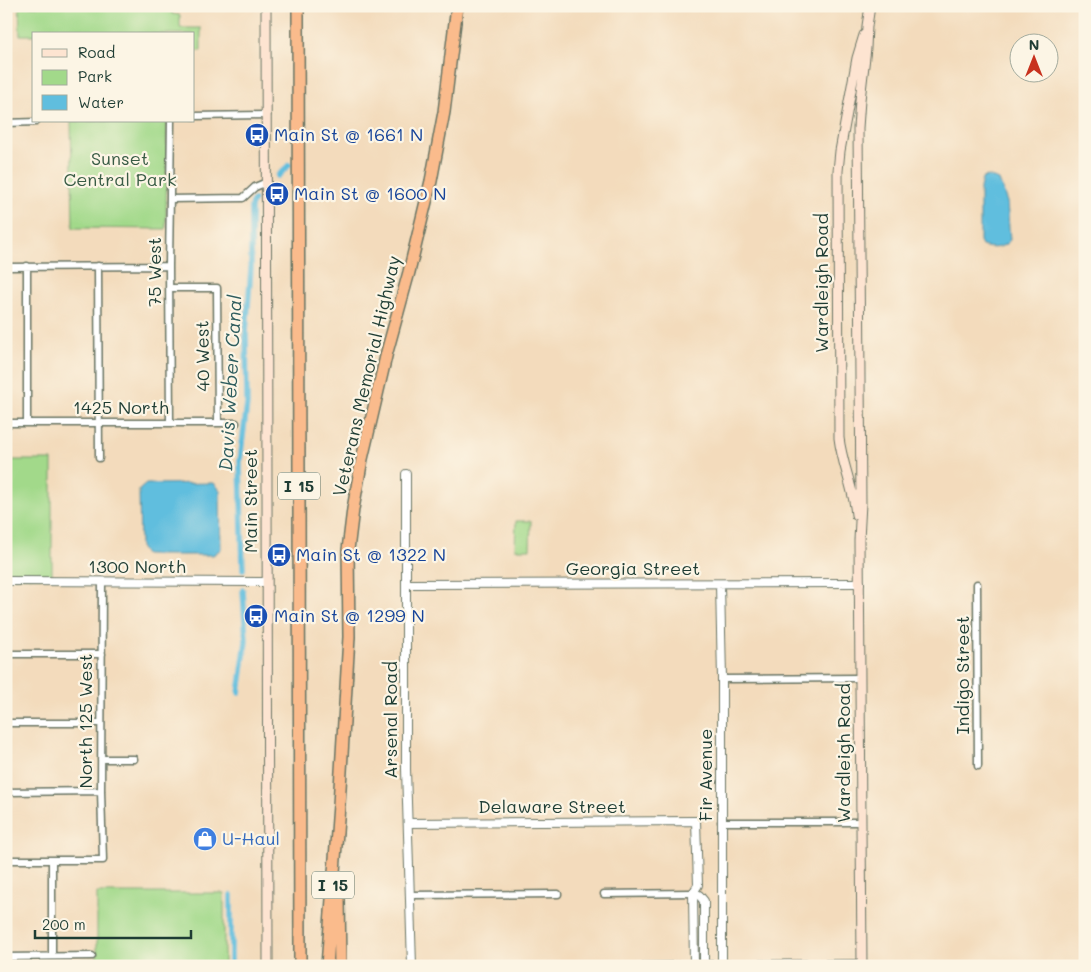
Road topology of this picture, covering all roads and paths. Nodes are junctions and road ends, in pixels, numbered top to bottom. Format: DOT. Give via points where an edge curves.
graph roads {
  1 [pos="266,6"];
  2 [pos="298,6"];
  3 [pos="870,6"];
  4 [pos="457,7"];
  5 [pos="867,26"];
  6 [pos="195,116"];
  7 [pos="267,116"];
  8 [pos="36,122"];
  9 [pos="171,122"];
  10 [pos="6,123"];
  11 [pos="267,182"];
  12 [pos="170,199"];
  13 [pos="6,266"];
  14 [pos="27,266"];
  15 [pos="98,266"];
  16 [pos="169,266"];
  17 [pos="169,288"];
  18 [pos="6,423"];
  19 [pos="27,423"];
  20 [pos="99,423"];
  21 [pos="170,424"];
  22 [pos="218,424"];
  23 [pos="236,424"];
  24 [pos="99,458"];
  25 [pos="406,474"];
  26 [pos="859,540"];
  27 [pos="6,582"];
  28 [pos="102,582"];
  29 [pos="267,582"];
  30 [pos="406,584"];
  31 [pos="720,584"];
  32 [pos="860,584"];
  33 [pos="977,584"];
  34 [pos="6,654"];
  35 [pos="102,654"];
  36 [pos="860,678"];
  37 [pos="722,679"];
  38 [pos="6,723"];
  39 [pos="101,724"];
  40 [pos="101,759"];
  41 [pos="134,759"];
  42 [pos="978,766"];
  43 [pos="101,791"];
  44 [pos="6,792"];
  45 [pos="339,805"];
  46 [pos="721,822"];
  47 [pos="861,822"];
  48 [pos="408,823"];
  49 [pos="6,860"];
  50 [pos="52,860"];
  51 [pos="693,893"];
  52 [pos="558,894"];
  53 [pos="604,894"];
  54 [pos="410,896"];
  55 [pos="52,956"];
  56 [pos="92,956"];
  57 [pos="6,957"];
  58 [pos="704,965"];
  59 [pos="722,965"];
  60 [pos="862,965"];
  61 [pos="268,966"];
  62 [pos="300,966"];
  63 [pos="327,966"];
  64 [pos="340,966"];
  65 [pos="412,966"];
  66 [pos="645,966"];
  67 [pos="694,966"];
  1 -- 7 [label="main road, Main Street"];
  2 -- 62 [label="highway, I 15"];
  3 -- 5 [label="main road, Wardleigh Road"];
  4 -- 45 [label="highway, Veterans Memorial Highway / I 15" via="444,112 431,181 379,387 353,509 348,550 348,637"];
  5 -- 26 [label="main road, Wardleigh Road" via="858,128"];
  5 -- 26 [label="main road, Wardleigh Road" via="857,58 838,171 839,438 854,498"];
  6 -- 7 [label="street"];
  7 -- 11 [label="main road, Main Street"];
  8 -- 10 [label="street"];
  9 -- 12 [label="street, 75 West"];
  11 -- 12 [label="street" via="243,198"];
  11 -- 29 [label="main road, Main Street"];
  12 -- 16 [label="street, 75 West"];
  13 -- 14 [label="street"];
  14 -- 15 [label="street"];
  14 -- 19 [label="street"];
  15 -- 16 [label="street"];
  15 -- 20 [label="street"];
  16 -- 17 [label="street, 75 West"];
  17 -- 21 [label="street, 75 West"];
  17 -- 22 [label="street, 40 West" via="217,288"];
  18 -- 19 [label="street, 1425 North"];
  19 -- 20 [label="street, 1425 North"];
  20 -- 21 [label="street, 1425 North"];
  20 -- 24 [label="street"];
  21 -- 22 [label="street, 1425 North"];
  22 -- 23 [label="street, 1425 North"];
  25 -- 30 [label="street, Arsenal Road"];
  26 -- 32 [label="main road, Wardleigh Road"];
  27 -- 28 [label="street, 1300 North"];
  28 -- 29 [label="street, 1300 North"];
  28 -- 35 [label="street, North 125 West"];
  29 -- 61 [label="main road, Main Street"];
  30 -- 31 [label="street, Georgia Street"];
  30 -- 48 [label="street, Arsenal Road"];
  31 -- 32 [label="street, Georgia Street"];
  31 -- 37 [label="street, Fir Avenue"];
  32 -- 36 [label="main road, Wardleigh Road"];
  33 -- 42 [label="street, Indigo Street"];
  34 -- 35 [label="street"];
  35 -- 39 [label="street, North 125 West"];
  36 -- 37 [label="street"];
  36 -- 47 [label="main road, Wardleigh Road"];
  37 -- 46 [label="street, Fir Avenue"];
  38 -- 39 [label="street"];
  39 -- 40 [label="street, North 125 West"];
  40 -- 41 [label="street"];
  40 -- 43 [label="street, North 125 West"];
  43 -- 44 [label="street"];
  43 -- 50 [label="street, North 125 West" via="103,860"];
  45 -- 63 [label="highway, Veterans Memorial Highway / I 15"];
  45 -- 64 [label="highway"];
  46 -- 47 [label="street"];
  46 -- 59 [label="street, Fir Avenue"];
  47 -- 60 [label="main road, Wardleigh Road"];
  48 -- 51 [label="street, Delaware Street" via="696,821 698,885"];
  48 -- 54 [label="street, Arsenal Road"];
  49 -- 50 [label="street"];
  50 -- 55 [label="street"];
  51 -- 53 [label="street"];
  51 -- 58 [label="street" via="704,901"];
  51 -- 67 [label="street"];
  52 -- 54 [label="street"];
  54 -- 65 [label="street, Arsenal Road"];
  55 -- 56 [label="street"];
  55 -- 57 [label="street"];
  58 -- 59 [label="street"];
  59 -- 60 [label="street"];
  66 -- 67 [label="street"];
}
